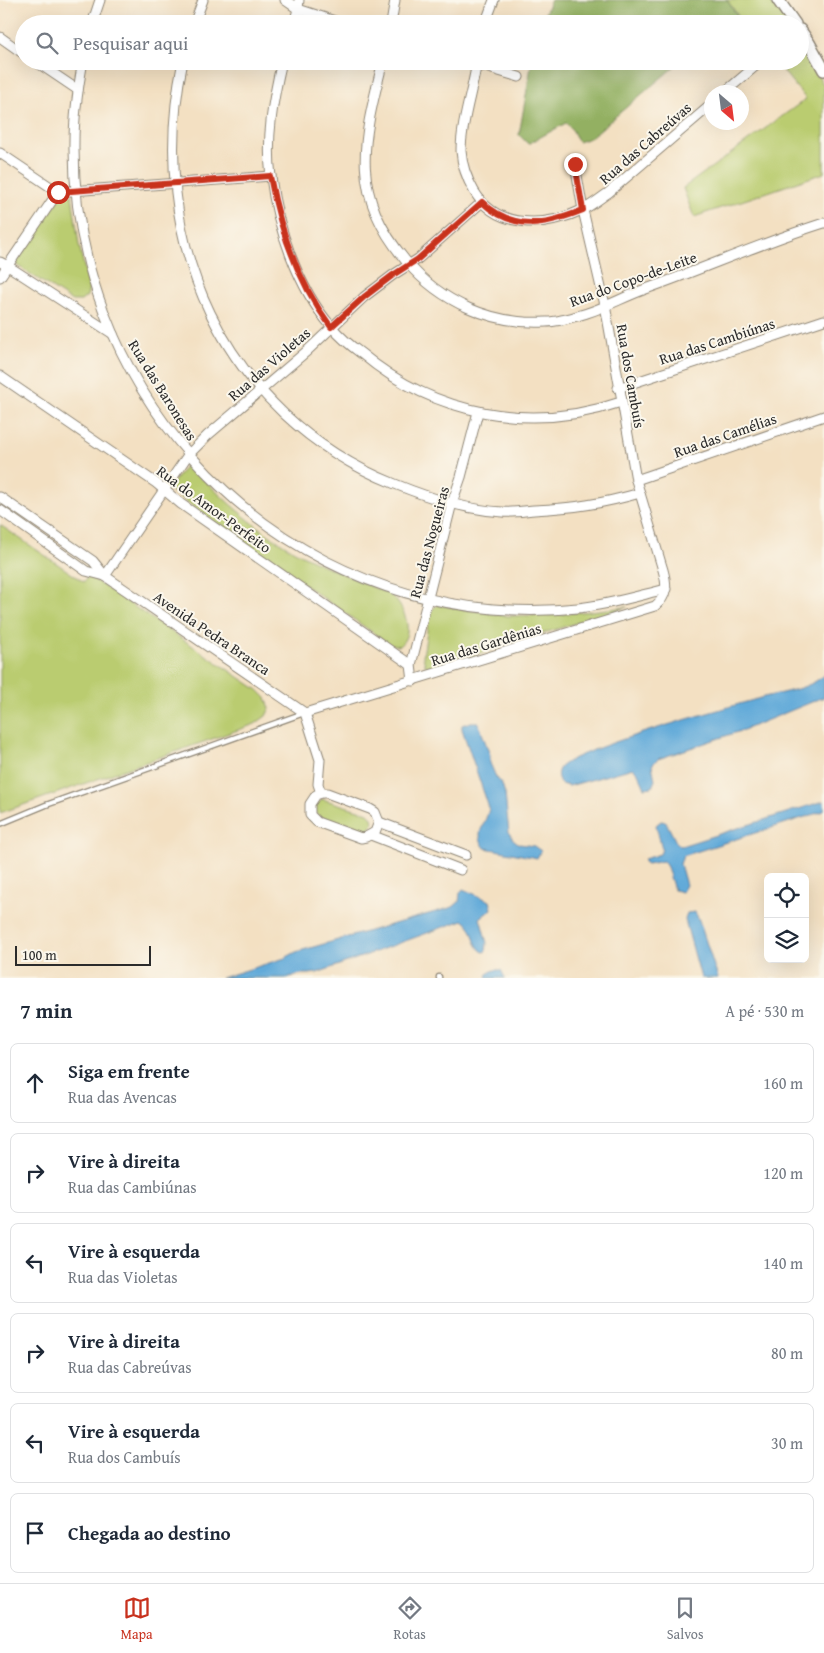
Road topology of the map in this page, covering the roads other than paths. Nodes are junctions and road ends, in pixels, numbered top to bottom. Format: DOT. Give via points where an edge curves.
graph roads {
  1 [pos="100,0"];
  2 [pos="203,0"];
  3 [pos="285,0"];
  4 [pos="395,0"];
  5 [pos="494,0"];
  6 [pos="778,0"];
  7 [pos="299,4"];
  8 [pos="95,15"];
  9 [pos="197,15"];
  10 [pos="324,15"];
  11 [pos="392,15"];
  12 [pos="488,15"];
  13 [pos="789,15"];
  14 [pos="0,38"];
  15 [pos="809,43"];
  16 [pos="15,48"];
  17 [pos="48,70"];
  18 [pos="81,70"];
  19 [pos="182,70"];
  20 [pos="280,70"];
  21 [pos="381,70"];
  22 [pos="476,70"];
  23 [pos="498,70"];
  24 [pos="751,70"];
  25 [pos="824,70"];
  26 [pos="519,77"];
  27 [pos="732,85"];
  28 [pos="78,90"];
  29 [pos="704,111"];
  30 [pos="0,153"];
  31 [pos="575,164"];
  32 [pos="270,176"];
  33 [pos="176,184"];
  34 [pos="76,190"];
  35 [pos="58,192"];
  36 [pos="482,202"];
  37 [pos="583,210"];
  38 [pos="824,223"];
  39 [pos="4,264"];
  40 [pos="409,265"];
  41 [pos="0,277"];
  42 [pos="604,305"];
  43 [pos="824,320"];
  44 [pos="331,327"];
  45 [pos="113,334"];
  46 [pos="0,376"];
  47 [pos="618,388"];
  48 [pos="261,390"];
  49 [pos="621,402"];
  50 [pos="478,412"];
  51 [pos="824,416"];
  52 [pos="188,455"];
  53 [pos="636,480"];
  54 [pos="164,489"];
  55 [pos="640,493"];
  56 [pos="0,497"];
  57 [pos="452,503"];
  58 [pos="0,510"];
  59 [pos="105,576"];
  60 [pos="666,590"];
  61 [pos="427,598"];
  62 [pos="411,665"];
  63 [pos="412,681"];
  64 [pos="304,713"];
  65 [pos="321,794"];
  66 [pos="379,822"];
  67 [pos="0,824"];
  68 [pos="371,835"];
  69 [pos="466,855"];
  70 [pos="461,870"];
  1 -- 8 [label="street"];
  2 -- 9 [label="street"];
  3 -- 7 [label="street"];
  4 -- 11 [label="street"];
  5 -- 12 [label="street"];
  6 -- 13 [label="street"];
  7 -- 10 [label="street"];
  14 -- 16 [label="street"];
  15 -- 25 [label="street"];
  17 -- 28 [label="street"];
  18 -- 28 [label="street, Rua das Baronesas"];
  19 -- 33 [label="street" via="174,121"];
  20 -- 32 [label="street" via="271,112"];
  21 -- 40 [label="street, Rua do Copo-de-Leite" via="368,122 365,171 375,214"];
  22 -- 36 [label="street, Rua das Cabreúvas" via="461,151 465,171"];
  23 -- 26 [label="street"];
  24 -- 27 [label="street"];
  28 -- 34 [label="street, Rua das Baronesas" via="74,140"];
  29 -- 37 [label="street, Rua das Cabreúvas" via="608,193"];
  30 -- 35 [label="street"];
  31 -- 37 [label="street, Rua dos Cambuís"];
  32 -- 33 [label="street"];
  32 -- 44 [label="street" via="288,249 309,293"];
  33 -- 34 [label="street"];
  33 -- 48 [label="street" via="187,250 204,301 229,348"];
  34 -- 35 [label="street"];
  34 -- 45 [label="street, Rua das Baronesas" via="92,277"];
  35 -- 39 [label="street"];
  36 -- 37 [label="street, Rua das Cabreúvas" via="509,220 532,223 556,220"];
  36 -- 40 [label="street, Rua das Violetas"];
  37 -- 42 [label="street, Rua dos Cambuís"];
  38 -- 42 [label="street, Rua do Copo-de-Leite"];
  39 -- 41 [label="street"];
  39 -- 45 [label="street"];
  40 -- 42 [label="street, Rua do Copo-de-Leite" via="447,297 488,317 548,322"];
  40 -- 44 [label="street, Rua das Violetas" via="364,297"];
  42 -- 47 [label="street, Rua dos Cambuís"];
  43 -- 47 [label="street, Rua das Cambiúnas"];
  44 -- 48 [label="street, Rua das Violetas"];
  44 -- 50 [label="street" via="398,380 441,401"];
  45 -- 52 [label="street, Rua das Baronesas" via="136,379"];
  46 -- 54 [label="street, Rua do Amor-Perfeito"];
  47 -- 49 [label="street, Rua dos Cambuís"];
  48 -- 52 [label="street, Rua das Violetas"];
  48 -- 57 [label="street" via="298,426 341,458 383,480"];
  49 -- 50 [label="street" via="556,417 521,418"];
  49 -- 53 [label="street, Rua dos Cambuís"];
  50 -- 57 [label="street, Rua das Nogueiras"];
  51 -- 53 [label="street, Rua das Camélias"];
  52 -- 54 [label="street, Rua das Violetas"];
  52 -- 61 [label="street, Rua das Baronesas" via="234,500 291,542 361,578"];
  53 -- 55 [label="street, Rua dos Cambuís"];
  54 -- 59 [label="street, Rua das Violetas"];
  54 -- 62 [label="street, Rua do Amor-Perfeito" via="180,504"];
  55 -- 57 [label="street" via="579,508 503,512"];
  55 -- 60 [label="street, Rua dos Cambuís" via="667,583"];
  56 -- 59 [label="street, Avenida Pedra Branca" via="93,561"];
  57 -- 61 [label="street, Rua das Nogueiras"];
  58 -- 59 [label="street, Avenida Pedra Branca" via="86,571"];
  59 -- 64 [label="street, Avenida Pedra Branca"];
  60 -- 61 [label="street, Rua das Baronesas" via="581,608 554,610 492,609"];
  60 -- 63 [label="street, Rua das Gardênias" via="655,606"];
  61 -- 62 [label="street, Rua das Nogueiras"];
  62 -- 63 [label="street, Rua das Nogueiras"];
  63 -- 64 [label="street, Rua das Gardênias"];
  64 -- 65 [label="street" via="320,760 318,784"];
  64 -- 67 [label="lane"];
  65 -- 66 [label="street" via="327,793 370,808"];
  65 -- 68 [label="street" via="310,804 313,819 361,838"];
  66 -- 68 [label="street" via="376,832"];
  66 -- 69 [label="street"];
  68 -- 70 [label="street"];
}
